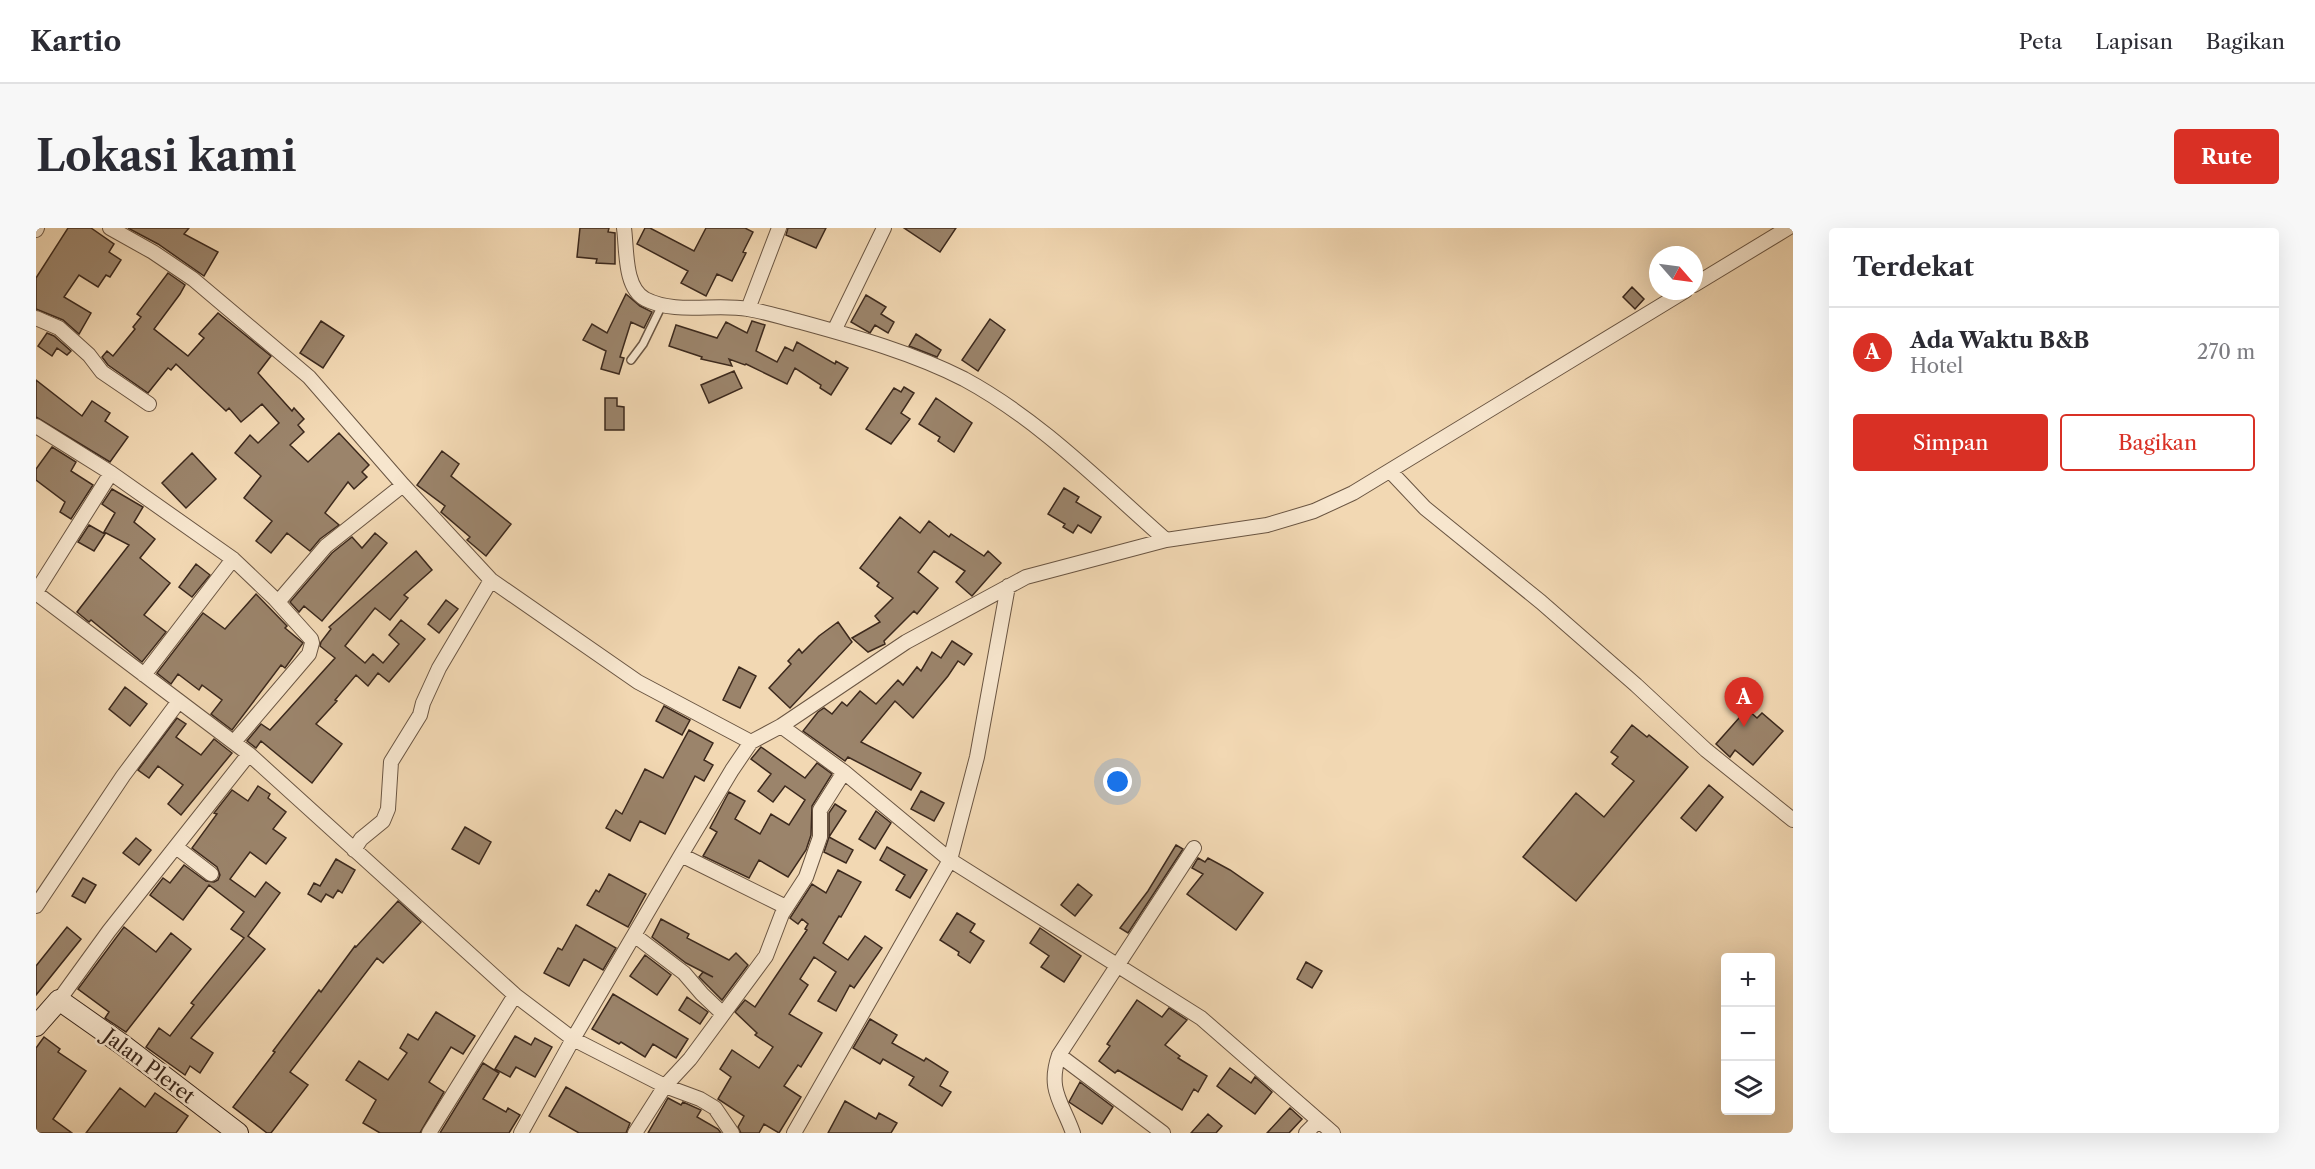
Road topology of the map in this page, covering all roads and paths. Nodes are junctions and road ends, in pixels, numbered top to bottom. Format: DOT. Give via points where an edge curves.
graph roads {
  1 [pos="110,228"];
  2 [pos="624,228"];
  3 [pos="779,228"];
  4 [pos="884,228"];
  5 [pos="1788,228"];
  6 [pos="1703,280"];
  7 [pos="1670,300"];
  8 [pos="662,305"];
  9 [pos="748,309"];
  10 [pos="36,318"];
  11 [pos="834,331"];
  12 [pos="631,360"];
  13 [pos="149,404"];
  14 [pos="36,426"];
  15 [pos="1390,471"];
  16 [pos="111,473"];
  17 [pos="403,485"];
  18 [pos="1166,540"];
  19 [pos="233,559"];
  20 [pos="490,580"];
  21 [pos="1008,586"];
  22 [pos="36,593"];
  23 [pos="278,602"];
  24 [pos="144,675"];
  25 [pos="179,701"];
  26 [pos="781,726"];
  27 [pos="234,742"];
  28 [pos="751,742"];
  29 [pos="249,754"];
  30 [pos="844,772"];
  31 [pos="1793,820"];
  32 [pos="176,847"];
  33 [pos="1194,848"];
  34 [pos="354,850"];
  35 [pos="681,855"];
  36 [pos="950,860"];
  37 [pos="212,874"];
  38 [pos="36,906"];
  39 [pos="786,907"];
  40 [pos="634,935"];
  41 [pos="1118,964"];
  42 [pos="514,995"];
  43 [pos="58,1000"];
  44 [pos="723,1014"];
  45 [pos="36,1026"];
  46 [pos="573,1039"];
  47 [pos="1059,1055"];
  48 [pos="665,1086"];
  49 [pos="1317,1122"];
  50 [pos="238,1133"];
  51 [pos="429,1133"];
  52 [pos="521,1133"];
  53 [pos="635,1133"];
  54 [pos="732,1133"];
  55 [pos="794,1133"];
  56 [pos="1073,1133"];
  57 [pos="1163,1133"];
  58 [pos="1306,1133"];
  59 [pos="1333,1133"];
  1 -- 17 [label="street" via="194,279 293,363"];
  2 -- 8 [label="street" via="635,292"];
  3 -- 9 [label="street"];
  4 -- 11 [label="street"];
  5 -- 6 [label="street"];
  7 -- 15 [label="street"];
  8 -- 9 [label="street"];
  8 -- 12 [label="lane"];
  9 -- 11 [label="street"];
  10 -- 13 [label="street" via="59,328 102,372"];
  11 -- 18 [label="street" via="884,346 963,379 1009,407"];
  14 -- 16 [label="street"];
  15 -- 18 [label="street" via="1353,493 1268,525"];
  15 -- 31 [label="street" via="1425,508 1541,602 1706,750"];
  16 -- 19 [label="street"];
  16 -- 22 [label="street"];
  17 -- 20 [label="street"];
  17 -- 23 [label="street" via="326,546"];
  18 -- 21 [label="street" via="1026,577"];
  19 -- 23 [label="street"];
  19 -- 24 [label="street"];
  20 -- 28 [label="street" via="638,682"];
  20 -- 34 [label="street" via="439,668 420,715 391,762 388,809 383,821"];
  21 -- 26 [label="street" via="906,642"];
  21 -- 36 [label="street" via="977,758"];
  22 -- 24 [label="street"];
  23 -- 27 [label="street" via="311,639 311,648"];
  24 -- 25 [label="street"];
  25 -- 27 [label="street"];
  25 -- 38 [label="street" via="123,776"];
  26 -- 28 [label="street"];
  26 -- 30 [label="street"];
  27 -- 29 [label="street"];
  28 -- 35 [label="street"];
  29 -- 32 [label="street"];
  29 -- 34 [label="street"];
  30 -- 36 [label="street"];
  30 -- 39 [label="street" via="820,810 820,837 806,877"];
  32 -- 37 [label="street"];
  32 -- 43 [label="street"];
  33 -- 41 [label="street"];
  34 -- 42 [label="street"];
  35 -- 39 [label="street"];
  35 -- 40 [label="street"];
  36 -- 41 [label="street"];
  36 -- 55 [label="street"];
  39 -- 44 [label="street" via="766,956"];
  40 -- 44 [label="street" via="684,973"];
  40 -- 46 [label="street"];
  41 -- 47 [label="street"];
  41 -- 49 [label="street" via="1201,1018"];
  42 -- 46 [label="street"];
  42 -- 51 [label="street"];
  43 -- 45 [label="main road"];
  43 -- 50 [label="main road, Jalan Pleret"];
  44 -- 48 [label="street"];
  46 -- 48 [label="street"];
  46 -- 52 [label="street"];
  47 -- 56 [label="street" via="1054,1089"];
  47 -- 57 [label="street"];
  48 -- 53 [label="street"];
  48 -- 54 [label="street" via="715,1108"];
  49 -- 58 [label="street"];
  49 -- 59 [label="street"];
}
